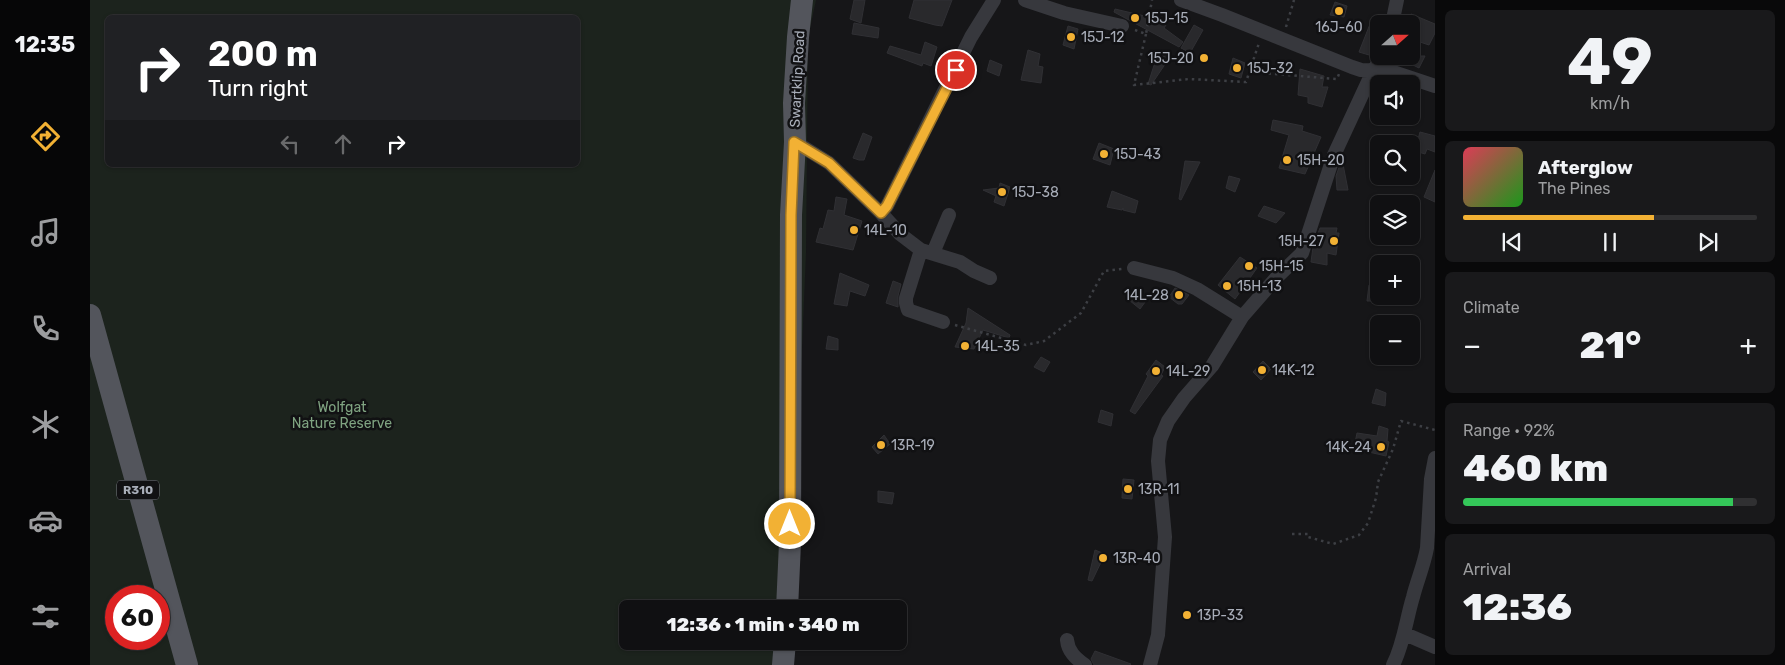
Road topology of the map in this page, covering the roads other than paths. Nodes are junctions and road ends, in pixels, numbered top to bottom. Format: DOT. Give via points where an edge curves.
graph roads {
  1 [pos="802,0"];
  2 [pos="994,0"];
  3 [pos="1025,0"];
  4 [pos="1181,0"];
  5 [pos="1397,0"];
  6 [pos="1394,15"];
  7 [pos="1122,26"];
  8 [pos="1377,65"];
  9 [pos="1373,71"];
  10 [pos="1435,86"];
  11 [pos="794,142"];
  12 [pos="881,213"];
  13 [pos="949,215"];
  14 [pos="927,252"];
  15 [pos="1134,268"];
  16 [pos="990,278"];
  17 [pos="90,315"];
  18 [pos="1242,318"];
  19 [pos="944,322"];
  20 [pos="1435,458"];
  21 [pos="787,600"];
  22 [pos="1405,634"];
  23 [pos="1067,640"];
  24 [pos="1435,647"];
  25 [pos="784,650"];
  26 [pos="187,665"];
  27 [pos="783,665"];
  28 [pos="1085,665"];
  29 [pos="1150,665"];
  30 [pos="1392,665"];
  1 -- 11 [label="main road, Swartklip Road"];
  2 -- 12 [label="street"];
  3 -- 7 [label="street"];
  4 -- 9 [label="street" via="1343,64"];
  5 -- 6 [label="street"];
  8 -- 9 [label="street"];
  9 -- 10 [label="street" via="1390,71"];
  9 -- 18 [label="street" via="1334,155 1302,253"];
  11 -- 12 [label="street" via="829,163"];
  11 -- 21 [label="main road, Swartklip Road"];
  12 -- 14 [label="street" via="900,234"];
  13 -- 14 [label="street"];
  14 -- 16 [label="street" via="960,262"];
  14 -- 19 [label="street" via="906,298 906,306 908,310"];
  15 -- 18 [label="street" via="1181,282"];
  17 -- 26 [label="main road, R310"];
  18 -- 29 [label="street" via="1212,366 1168,421 1160,440 1158,461 1165,537 1158,635"];
  20 -- 22 [label="street" via="1427,548"];
  22 -- 24 [label="street"];
  22 -- 30 [label="street"];
  23 -- 28 [label="street" via="1068,648"];
  25 -- 27 [label="main road"];
}
